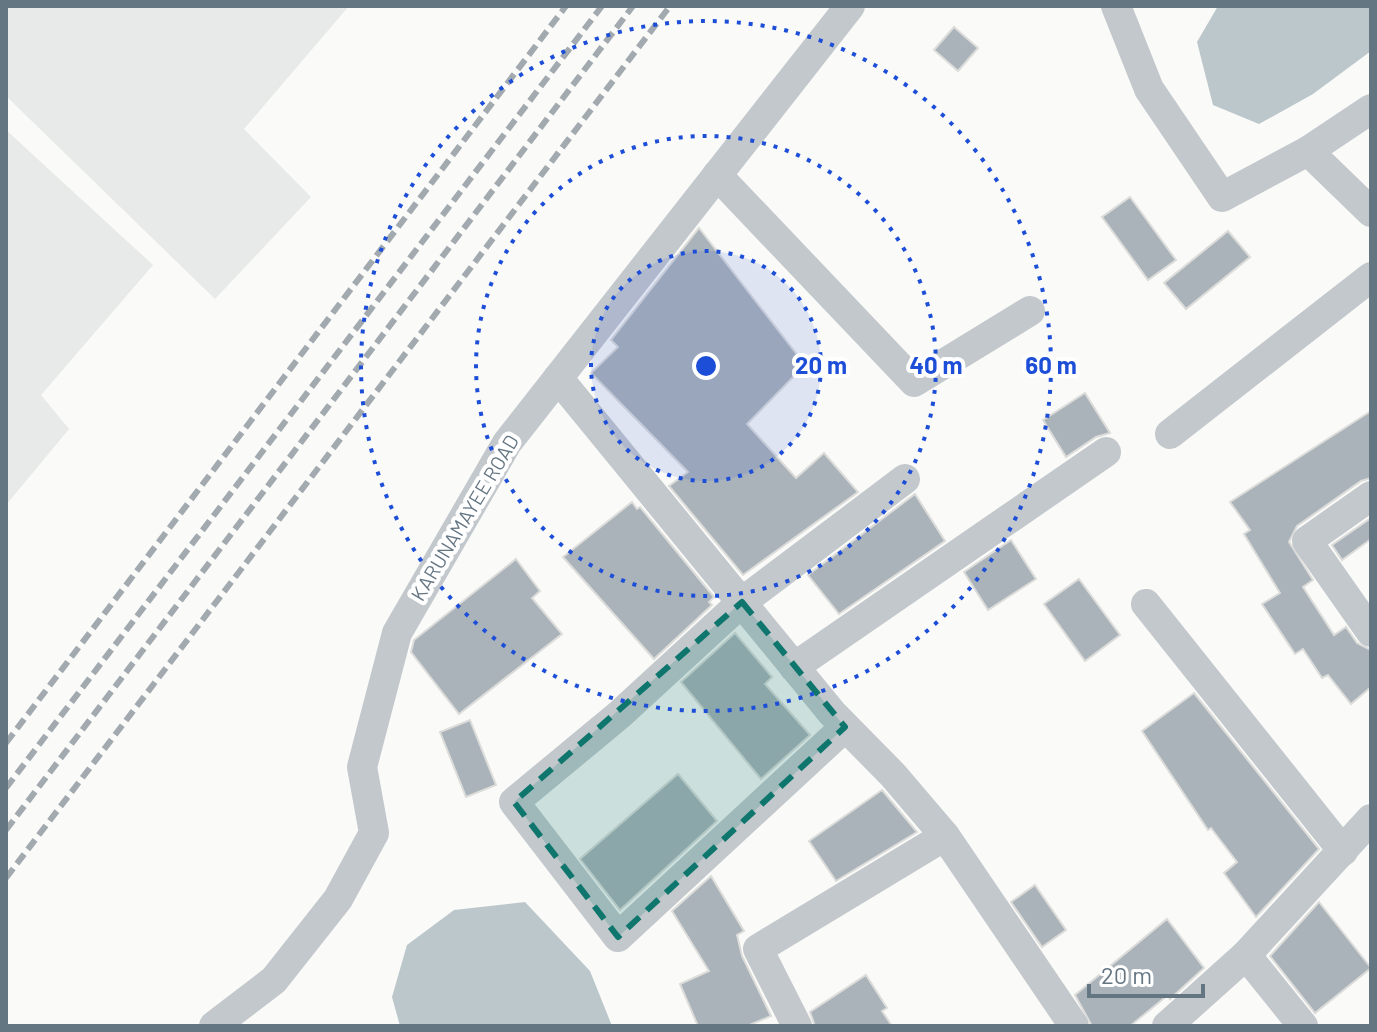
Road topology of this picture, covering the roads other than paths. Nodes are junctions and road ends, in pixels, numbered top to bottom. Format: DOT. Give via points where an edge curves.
graph roads {
  1 [pos="850,6"];
  2 [pos="1116,6"];
  3 [pos="1371,109"];
  4 [pos="1308,151"];
  5 [pos="717,175"];
  6 [pos="1371,212"];
  7 [pos="1371,277"];
  8 [pos="1030,311"];
  9 [pos="558,378"];
  10 [pos="1170,434"];
  11 [pos="1106,452"];
  12 [pos="905,479"];
  13 [pos="1371,496"];
  14 [pos="742,602"];
  15 [pos="1146,604"];
  16 [pos="1371,632"];
  17 [pos="794,667"];
  18 [pos="845,727"];
  19 [pos="1371,819"];
  20 [pos="945,836"];
  21 [pos="1343,851"];
  22 [pos="1246,955"];
  23 [pos="214,1026"];
  24 [pos="797,1026"];
  25 [pos="1074,1026"];
  26 [pos="1167,1026"];
  27 [pos="1303,1026"];
  1 -- 5 [label="street, KARUNAMAYEE ROAD"];
  2 -- 4 [label="street" via="1149,89 1222,197"];
  3 -- 4 [label="street"];
  4 -- 6 [label="street"];
  5 -- 8 [label="street" via="914,382"];
  5 -- 9 [label="street, KARUNAMAYEE ROAD"];
  7 -- 10 [label="street"];
  9 -- 14 [label="street"];
  9 -- 23 [label="street, KARUNAMAYEE ROAD" via="507,443 397,633 362,767 374,833 338,899 274,980"];
  11 -- 17 [label="street"];
  12 -- 14 [label="street"];
  13 -- 16 [label="street" via="1307,541"];
  14 -- 17 [label="street"];
  14 -- 18 [label="street" via="514,802 618,937"];
  15 -- 21 [label="street"];
  17 -- 18 [label="street"];
  18 -- 20 [label="street"];
  19 -- 21 [label="street"];
  20 -- 24 [label="street" via="758,949"];
  20 -- 25 [label="street"];
  21 -- 22 [label="street"];
  22 -- 26 [label="street"];
  22 -- 27 [label="street"];
}
